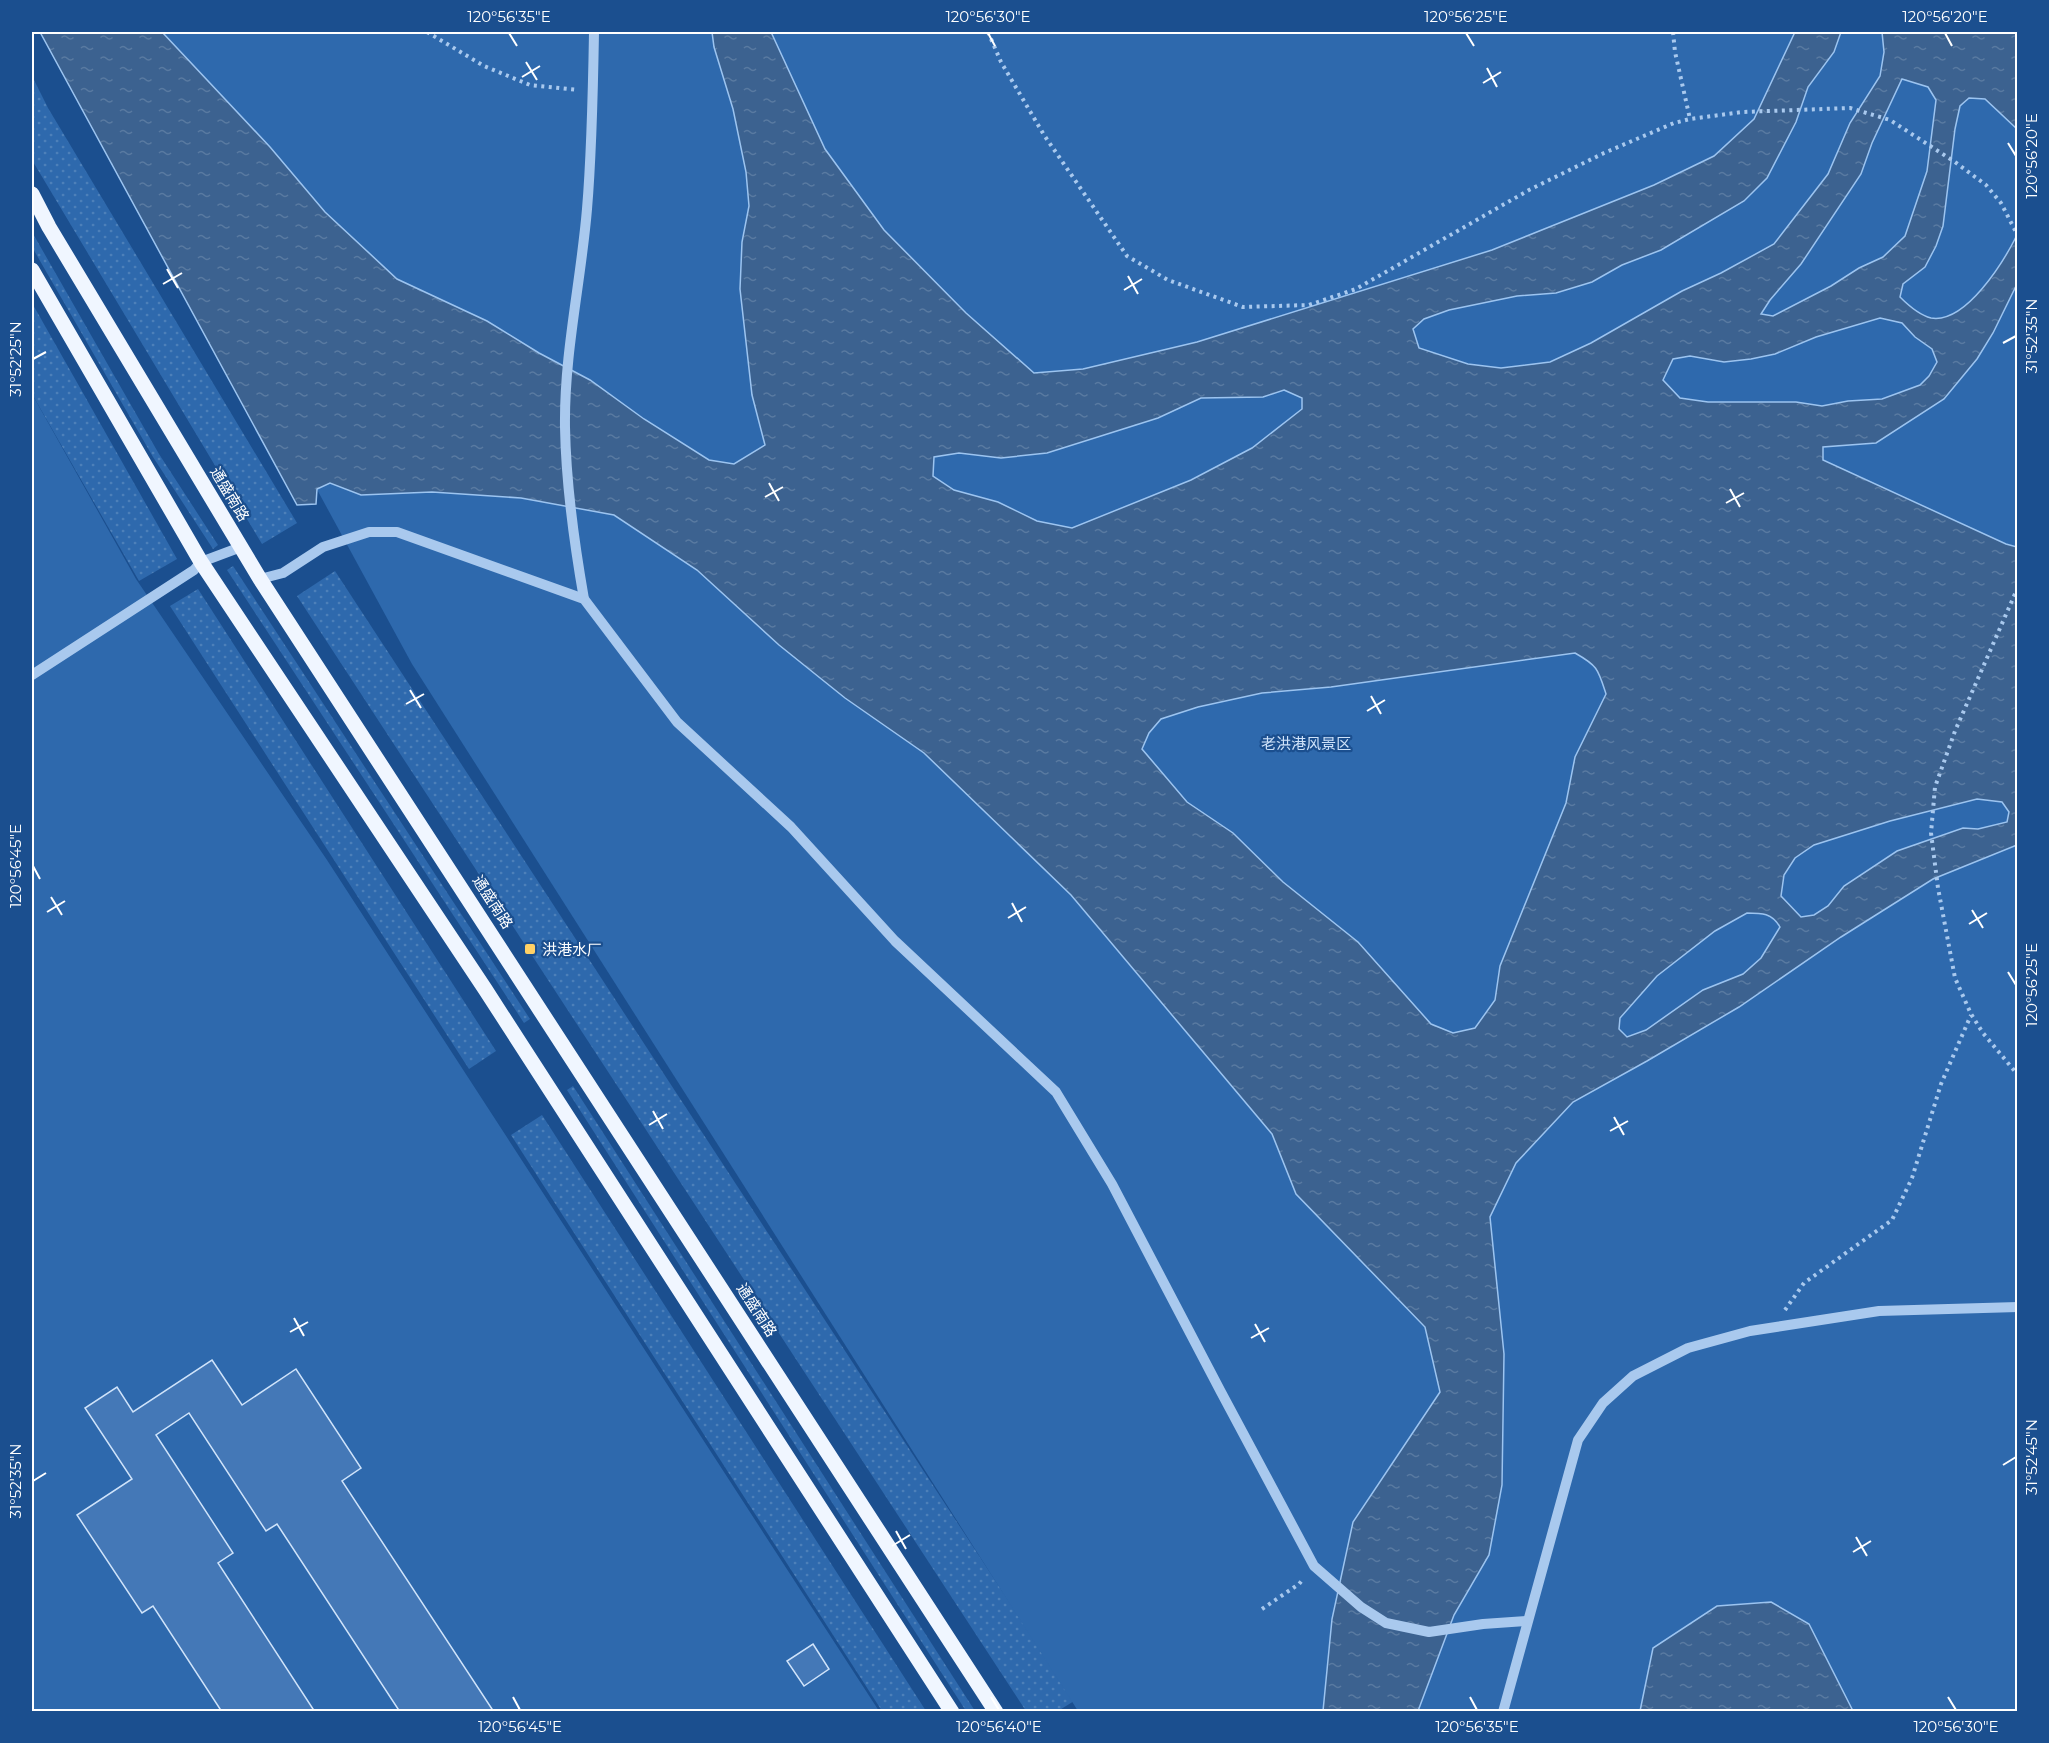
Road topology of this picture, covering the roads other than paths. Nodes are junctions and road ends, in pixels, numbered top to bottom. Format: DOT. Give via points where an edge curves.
graph roads {
  1 [pos="594,32"];
  2 [pos="32,194"];
  3 [pos="32,270"];
  4 [pos="241,547"];
  5 [pos="201,562"];
  6 [pos="260,579"];
  7 [pos="584,599"];
  8 [pos="32,675"];
  9 [pos="2018,1307"];
  10 [pos="1527,1621"];
  11 [pos="952,1712"];
  12 [pos="996,1712"];
  13 [pos="1503,1712"];
  1 -- 7 [label="lane" via="587,210 568,357 565,426 572,528"];
  2 -- 4 [label="main road, 通盛南路"];
  3 -- 5 [label="main road"];
  4 -- 5 [label="lane"];
  4 -- 6 [label="main road, 通盛南路"];
  5 -- 8 [label="lane"];
  5 -- 11 [label="main road" via="491,999"];
  6 -- 7 [label="lane" via="283,573 322,547 369,532 397,532"];
  6 -- 12 [label="main road, 通盛南路"];
  7 -- 10 [label="lane" via="677,723 791,827 895,940 1056,1092 1112,1184 1314,1566 1386,1623 1429,1632"];
  9 -- 10 [label="lane" via="1879,1311 1750,1331 1688,1348 1633,1376 1603,1403 1578,1440"];
  10 -- 13 [label="lane"];
}
